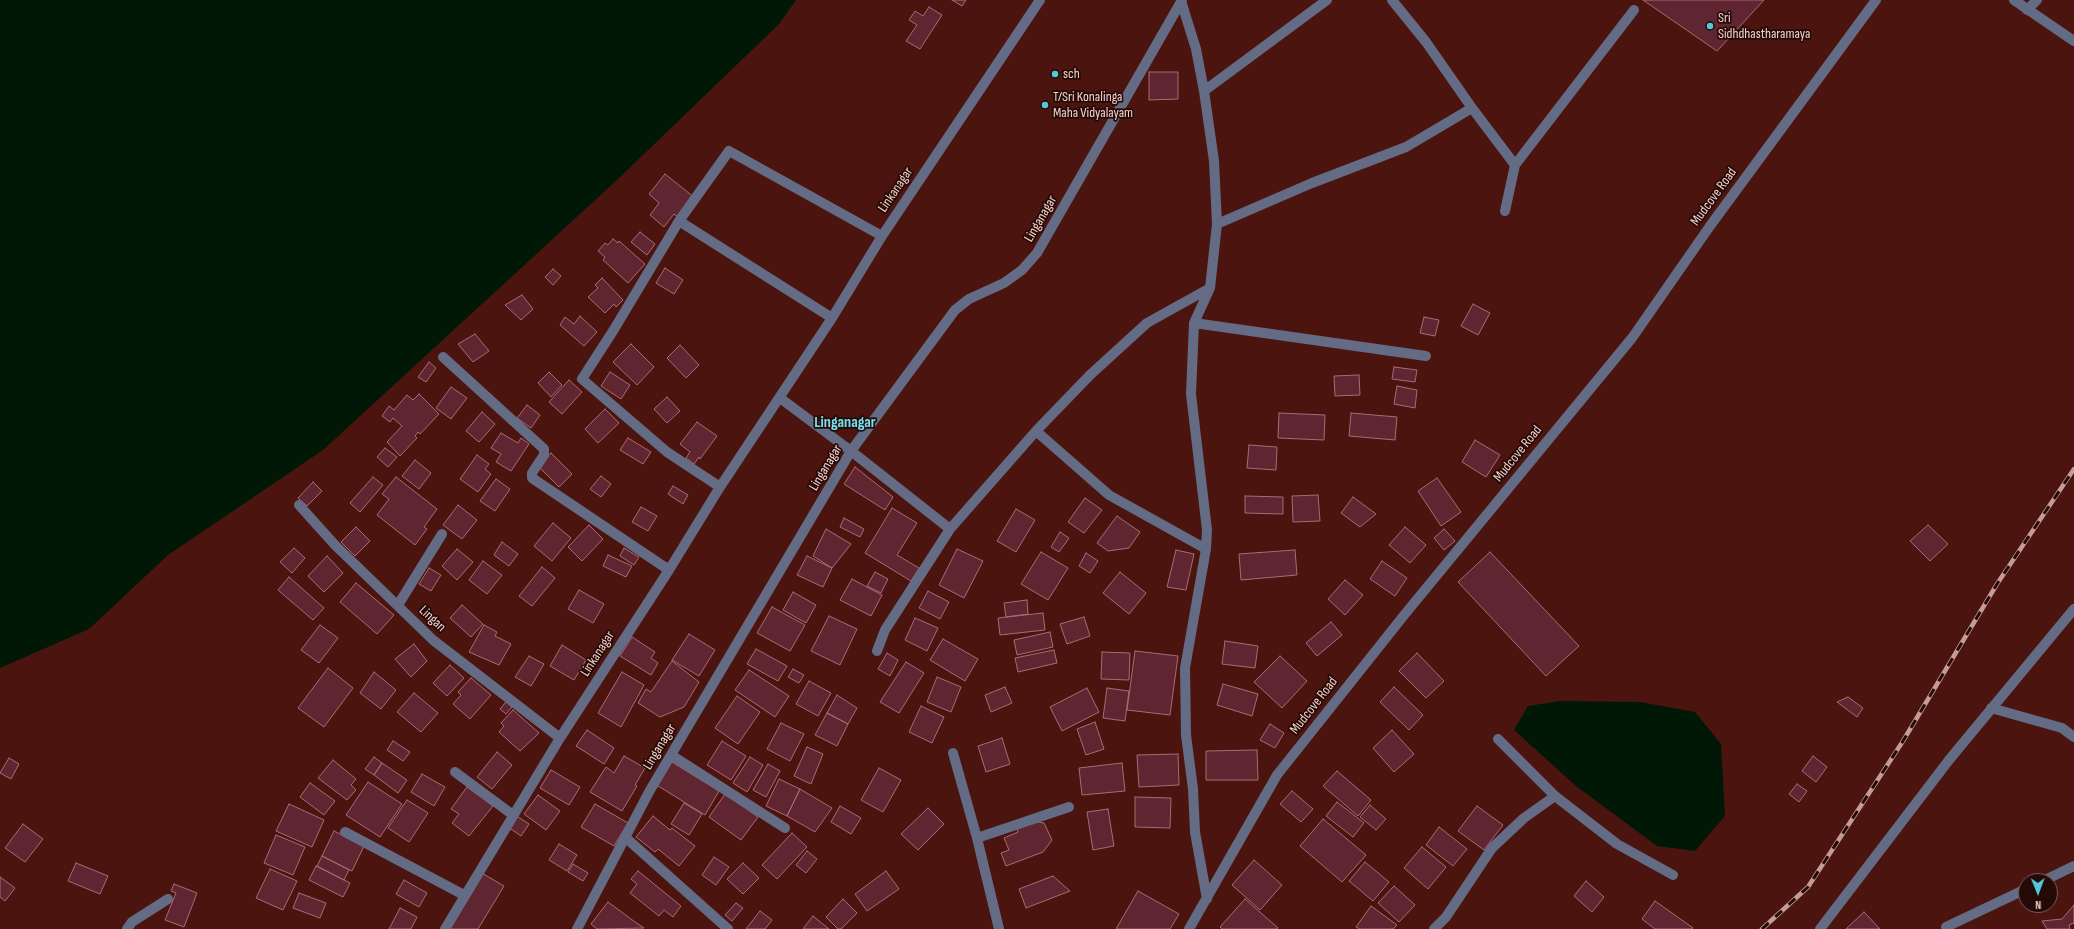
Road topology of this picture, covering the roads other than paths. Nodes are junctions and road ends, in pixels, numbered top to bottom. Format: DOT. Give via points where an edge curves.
graph roads {
  1 [pos="1040,0"];
  2 [pos="1327,0"];
  3 [pos="1392,0"];
  4 [pos="1876,0"];
  5 [pos="2014,0"];
  6 [pos="2037,0"];
  7 [pos="1181,1"];
  8 [pos="1634,10"];
  9 [pos="2027,10"];
  10 [pos="2074,41"];
  11 [pos="1204,91"];
  12 [pos="1472,108"];
  13 [pos="1516,165"];
  14 [pos="1505,211"];
  15 [pos="679,222"];
  16 [pos="1217,224"];
  17 [pos="882,236"];
  18 [pos="1210,288"];
  19 [pos="832,318"];
  20 [pos="1194,323"];
  21 [pos="1426,356"];
  22 [pos="443,357"];
  23 [pos="780,398"];
  24 [pos="1036,431"];
  25 [pos="852,451"];
  26 [pos="720,487"];
  27 [pos="299,505"];
  28 [pos="950,528"];
  29 [pos="442,534"];
  30 [pos="1206,550"];
  31 [pos="669,570"];
  32 [pos="398,605"];
  33 [pos="2074,609"];
  34 [pos="877,651"];
  35 [pos="1991,708"];
  36 [pos="2074,737"];
  37 [pos="560,738"];
  38 [pos="1498,739"];
  39 [pos="953,753"];
  40 [pos="671,755"];
  41 [pos="455,772"];
  42 [pos="1555,796"];
  43 [pos="1069,807"];
  44 [pos="513,814"];
  45 [pos="785,828"];
  46 [pos="345,832"];
  47 [pos="625,837"];
  48 [pos="977,838"];
  49 [pos="2074,866"];
  50 [pos="2058,874"];
  51 [pos="1673,875"];
  52 [pos="2018,893"];
  53 [pos="464,895"];
  54 [pos="168,899"];
  55 [pos="1207,899"];
  56 [pos="1946,927"];
  57 [pos="127,929"];
  58 [pos="445,929"];
  59 [pos="576,929"];
  60 [pos="728,929"];
  61 [pos="1000,929"];
  62 [pos="1189,929"];
  63 [pos="1434,929"];
  64 [pos="1820,929"];
  1 -- 17 [label="street, Linkanagar"];
  2 -- 11 [label="street"];
  3 -- 12 [label="street" via="1426,42"];
  4 -- 55 [label="street, Mudcove Road" via="1710,226 1632,338 1405,614 1277,775"];
  5 -- 9 [label="street"];
  6 -- 9 [label="street"];
  7 -- 11 [label="street" via="1196,49"];
  7 -- 25 [label="street, Linganagar" via="1037,253 1022,270 1004,283 969,299 955,310"];
  8 -- 13 [label="street"];
  9 -- 10 [label="street"];
  11 -- 16 [label="street" via="1214,161"];
  12 -- 13 [label="street"];
  12 -- 16 [label="street" via="1406,147 1312,183"];
  13 -- 14 [label="street"];
  15 -- 17 [label="street" via="729,151"];
  15 -- 19 [label="street"];
  15 -- 26 [label="street" via="582,379 667,452"];
  16 -- 18 [label="street"];
  17 -- 19 [label="street, Linkanagar"];
  18 -- 20 [label="street"];
  18 -- 24 [label="street" via="1147,323 1090,375"];
  19 -- 23 [label="street, Linkanagar"];
  20 -- 21 [label="street"];
  20 -- 30 [label="street" via="1191,394"];
  22 -- 31 [label="street" via="544,449 544,455 532,473 532,478"];
  23 -- 25 [label="street"];
  23 -- 26 [label="street, Linkanagar"];
  24 -- 28 [label="street"];
  24 -- 30 [label="street" via="1109,494"];
  25 -- 28 [label="street"];
  25 -- 40 [label="street, Linganagar"];
  26 -- 31 [label="street, Linkanagar"];
  27 -- 32 [label="street, Lingan" via="335,545"];
  28 -- 34 [label="street" via="885,630"];
  29 -- 32 [label="street"];
  30 -- 55 [label="street" via="1185,668 1186,735 1195,832"];
  31 -- 37 [label="street, Linkanagar"];
  32 -- 37 [label="street, Lingan" via="433,640"];
  33 -- 35 [label="street"];
  35 -- 36 [label="street" via="2062,728"];
  35 -- 64 [label="street"];
  37 -- 44 [label="street, Linkanagar"];
  38 -- 42 [label="street"];
  39 -- 48 [label="street"];
  40 -- 45 [label="street"];
  40 -- 47 [label="street, Linganagar"];
  41 -- 44 [label="street"];
  42 -- 51 [label="street" via="1617,844"];
  42 -- 63 [label="street" via="1524,818 1492,848 1446,917"];
  43 -- 48 [label="street"];
  44 -- 53 [label="street, Linkanagar"];
  46 -- 53 [label="street"];
  47 -- 59 [label="street, Linganagar"];
  47 -- 60 [label="street"];
  48 -- 61 [label="street"];
  49 -- 50 [label="street"];
  52 -- 56 [label="street"];
  53 -- 58 [label="street, Linkanagar"];
  54 -- 57 [label="street" via="132,922"];
  55 -- 62 [label="street, Mudcove Road"];
}
